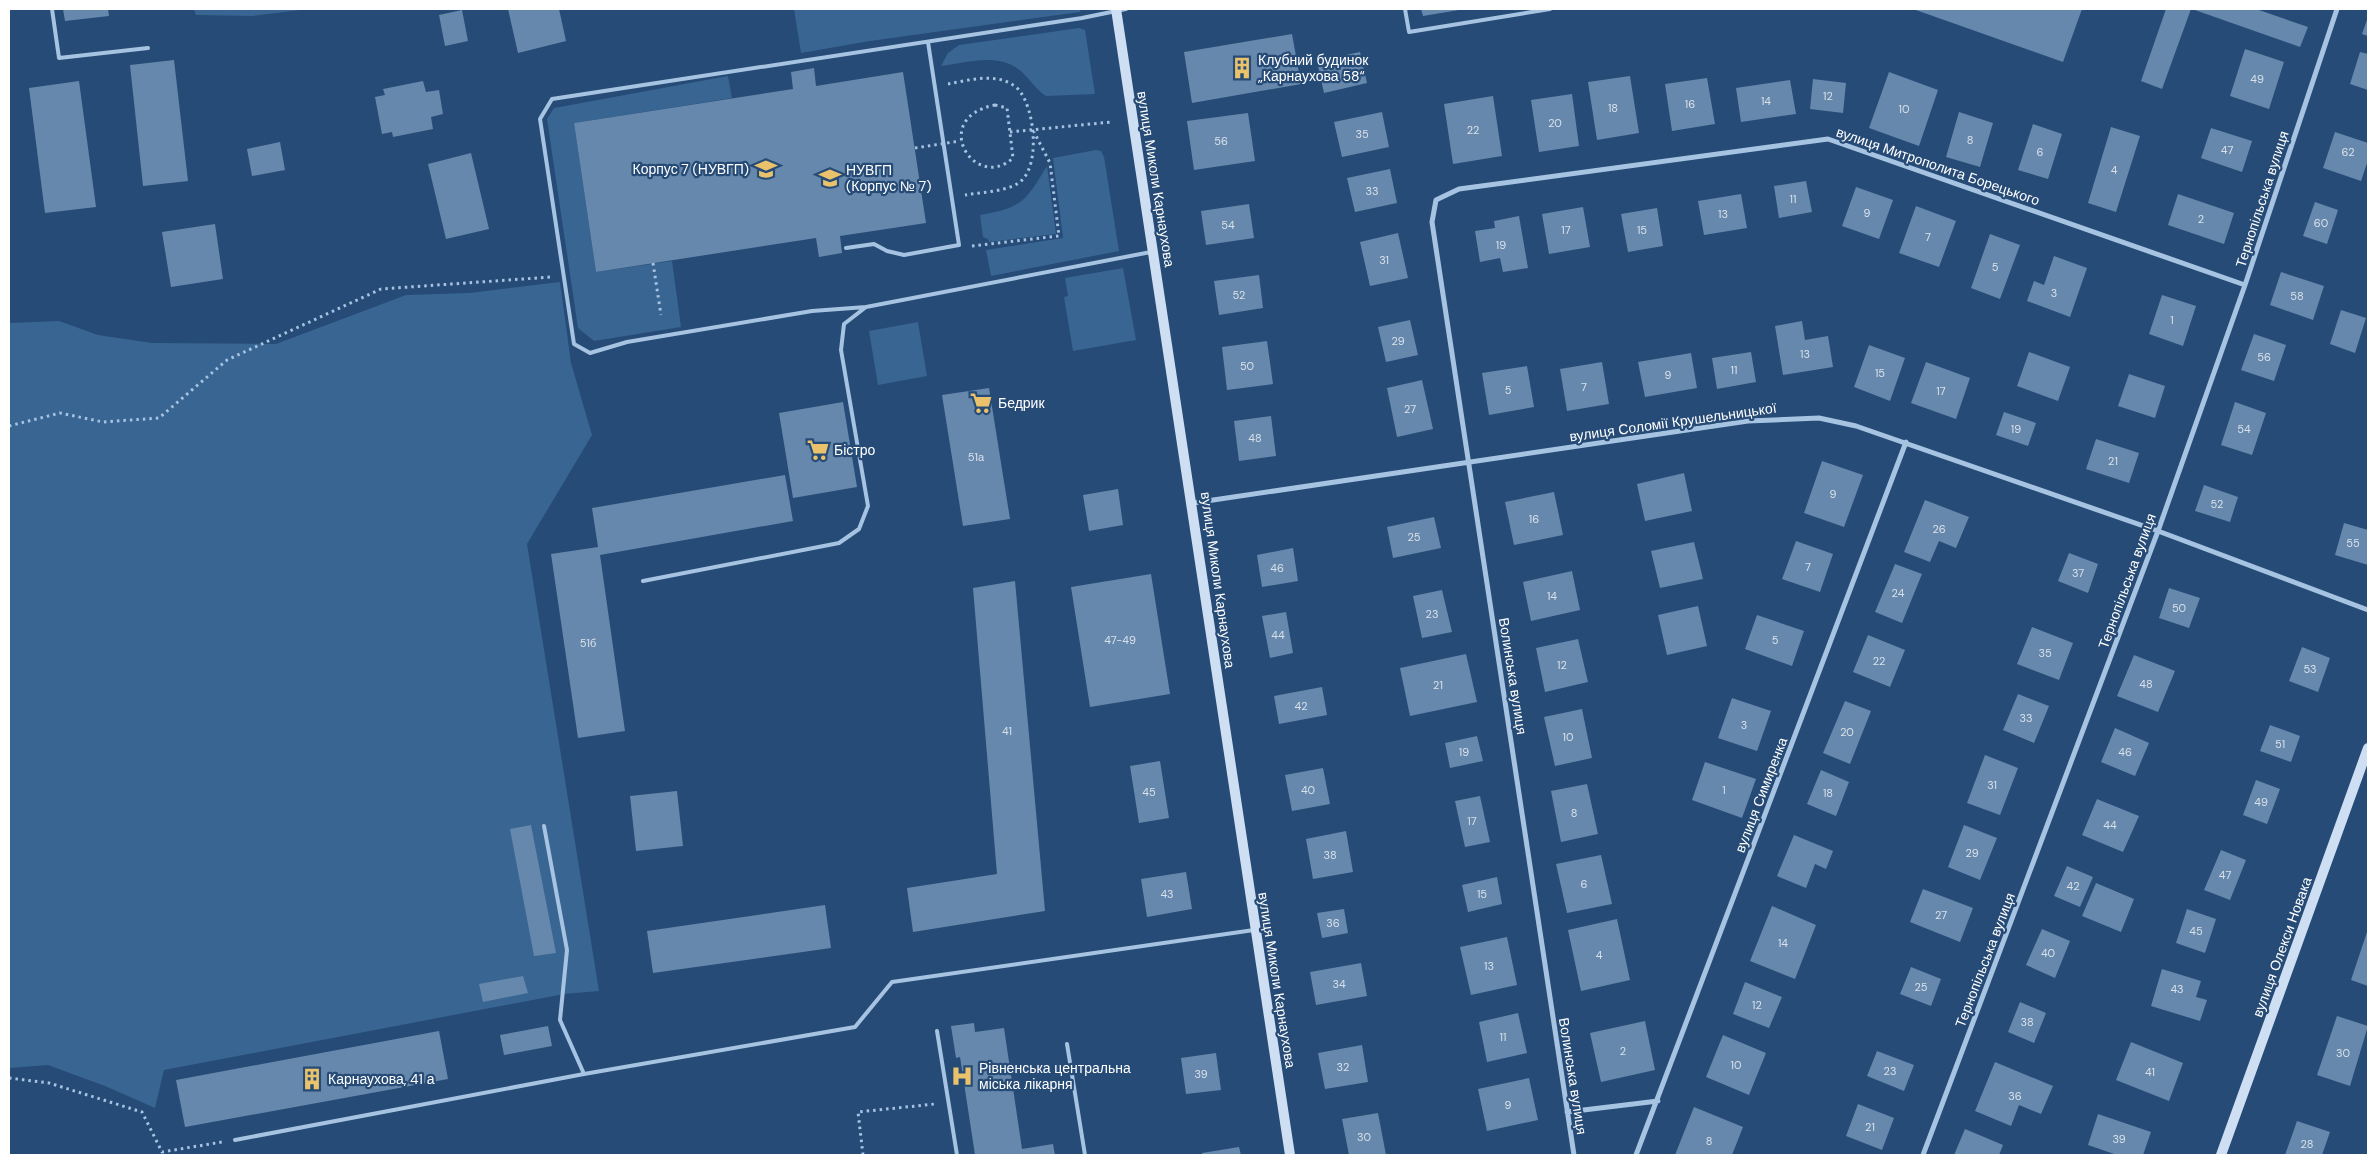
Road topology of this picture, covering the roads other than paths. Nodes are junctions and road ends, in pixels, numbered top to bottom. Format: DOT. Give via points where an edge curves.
graph roads {
  1 [pos="52,9"];
  2 [pos="1119,9"];
  3 [pos="1406,9"];
  4 [pos="1550,9"];
  5 [pos="2337,9"];
  6 [pos="928,42"];
  7 [pos="148,48"];
  8 [pos="1436,200"];
  9 [pos="846,248"];
  10 [pos="1153,251"];
  11 [pos="2245,285"];
  12 [pos="866,307"];
  13 [pos="1906,442"];
  14 [pos="1470,462"];
  15 [pos="1192,503"];
  16 [pos="2158,531"];
  17 [pos="643,581"];
  18 [pos="2368,610"];
  19 [pos="2368,748"];
  20 [pos="544,826"];
  21 [pos="1256,930"];
  22 [pos="937,1031"];
  23 [pos="1067,1044"];
  24 [pos="584,1074"];
  25 [pos="1658,1101"];
  26 [pos="1567,1112"];
  27 [pos="235,1140"];
  28 [pos="957,1155"];
  29 [pos="1085,1155"];
  30 [pos="1290,1155"];
  31 [pos="1574,1155"];
  32 [pos="1636,1155"];
  33 [pos="1923,1155"];
  34 [pos="2221,1155"];
  1 -- 7 [label="lane" via="59,58"];
  2 -- 6 [label="lane" via="1082,18"];
  2 -- 10 [label="main road, вулиця Миколи Карнаухова"];
  3 -- 4 [label="lane" via="1409,32"];
  5 -- 11 [label="street, Тернопільська вулиця"];
  6 -- 9 [label="lane" via="959,245 904,255 874,244"];
  6 -- 12 [label="lane" via="552,99 540,119 574,344 590,353 627,342 812,312"];
  8 -- 11 [label="street, вулиця Митрополита Борецького" via="1459,189 1828,139"];
  8 -- 14 [label="street, Волинська вулиця" via="1432,222"];
  10 -- 12 [label="lane"];
  10 -- 15 [label="main road, вулиця Миколи Карнаухова"];
  11 -- 16 [label="street, Тернопільська вулиця"];
  12 -- 17 [label="lane" via="844,324 841,350 868,506 859,528 839,543"];
  13 -- 14 [label="street, вулиця Соломії Крушельницької" via="1819,418 1785,418"];
  13 -- 16 [label="street, вулиця Соломії Крушельницької"];
  13 -- 25 [label="street, вулиця Симиренка"];
  14 -- 15 [label="street, вулиця Соломії Крушельницької"];
  14 -- 26 [label="street, Волинська вулиця"];
  15 -- 21 [label="main road, вулиця Миколи Карнаухова"];
  16 -- 18 [label="street, вулиця Соломії Крушельницької"];
  16 -- 33 [label="street, Тернопільська вулиця"];
  19 -- 34 [label="main road, вулиця Олекси Новака"];
  20 -- 24 [label="lane" via="568,950 560,1020"];
  21 -- 24 [label="lane" via="892,982 854,1027"];
  21 -- 30 [label="main road, вулиця Миколи Карнаухова"];
  22 -- 28 [label="lane"];
  23 -- 29 [label="lane"];
  24 -- 27 [label="lane"];
  25 -- 26 [label="street"];
  25 -- 32 [label="street, вулиця Симиренка"];
  26 -- 31 [label="street, Волинська вулиця"];
}
